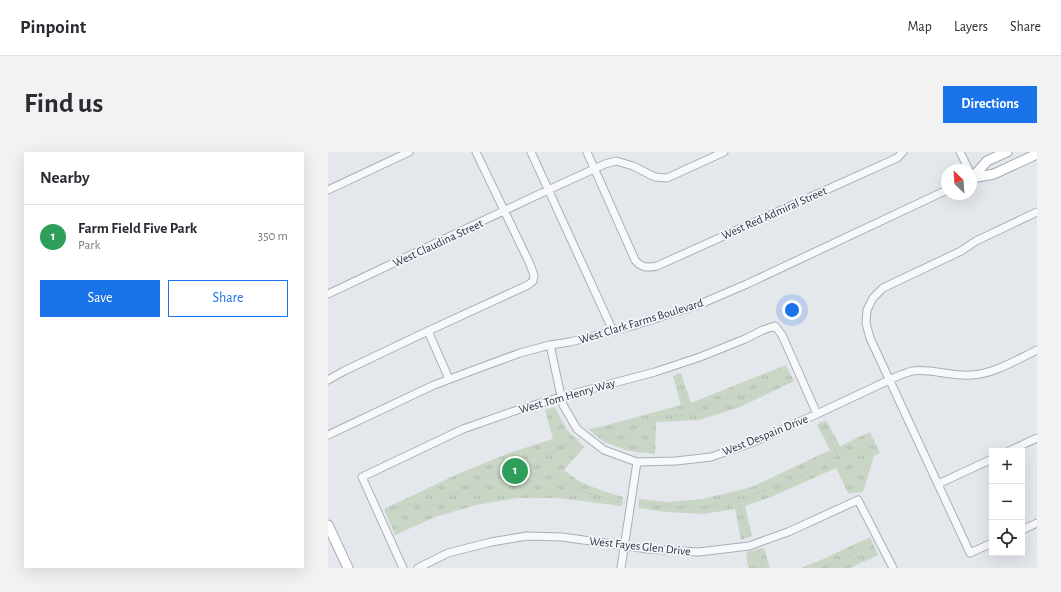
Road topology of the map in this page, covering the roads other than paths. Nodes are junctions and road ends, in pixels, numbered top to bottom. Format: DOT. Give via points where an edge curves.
graph roads {
  1 [pos="409,152"];
  2 [pos="476,152"];
  3 [pos="531,152"];
  4 [pos="587,152"];
  5 [pos="724,152"];
  6 [pos="903,152"];
  7 [pos="960,152"];
  8 [pos="1007,152"];
  9 [pos="1037,154"];
  10 [pos="966,164"];
  11 [pos="594,169"];
  12 [pos="977,170"];
  13 [pos="977,175"];
  14 [pos="328,190"];
  15 [pos="548,190"];
  16 [pos="941,193"];
  17 [pos="505,211"];
  18 [pos="1037,212"];
  19 [pos="328,294"];
  20 [pos="428,331"];
  21 [pos="613,331"];
  22 [pos="550,345"];
  23 [pos="1037,350"];
  24 [pos="449,379"];
  25 [pos="328,380"];
  26 [pos="890,380"];
  27 [pos="561,397"];
  28 [pos="816,414"];
  29 [pos="328,435"];
  30 [pos="1037,438"];
  31 [pos="1015,448"];
  32 [pos="989,460"];
  33 [pos="637,462"];
  34 [pos="938,484"];
  35 [pos="1037,523"];
  36 [pos="328,525"];
  37 [pos="1025,529"];
  38 [pos="989,544"];
  39 [pos="624,545"];
  40 [pos="348,568"];
  41 [pos="403,568"];
  42 [pos="418,568"];
  43 [pos="621,568"];
  44 [pos="893,568"];
  1 -- 14 [label="street"];
  2 -- 17 [label="street"];
  3 -- 15 [label="street"];
  4 -- 11 [label="street"];
  5 -- 11 [label="street, West Claudina Street" via="667,178 655,177 616,161"];
  6 -- 11 [label="street, West Red Admiral Street" via="897,158 649,268 638,265 635,260"];
  7 -- 10 [label="street"];
  8 -- 12 [label="main road" via="987,161"];
  9 -- 13 [label="main road" via="994,174"];
  11 -- 15 [label="street, West Claudina Street"];
  15 -- 17 [label="street, West Claudina Street"];
  15 -- 21 [label="street"];
  16 -- 21 [label="street, West Clark Farms Boulevard" via="698,306"];
  17 -- 19 [label="street, West Claudina Street"];
  17 -- 20 [label="street" via="534,274 533,281"];
  18 -- 26 [label="street" via="883,288 873,298 867,310 866,323 870,338"];
  20 -- 24 [label="street"];
  20 -- 25 [label="street"];
  21 -- 22 [label="street, West Clark Farms Boulevard"];
  22 -- 24 [label="street, West Clark Farms Boulevard"];
  22 -- 27 [label="street, West Despain Drive"];
  23 -- 26 [label="street, West Despain Drive" via="989,372 951,375 913,371"];
  24 -- 29 [label="street, West Clark Farms Boulevard"];
  26 -- 28 [label="street, West Despain Drive"];
  26 -- 34 [label="street"];
  27 -- 28 [label="street, West Tom Henry Way" via="675,366 775,326 782,335"];
  27 -- 33 [label="street, West Despain Drive" via="577,429 604,450"];
  27 -- 41 [label="street, West Tom Henry Way" via="520,408 464,429 362,477"];
  28 -- 33 [label="street, West Despain Drive" via="751,443 711,457"];
  30 -- 31 [label="street"];
  32 -- 34 [label="street"];
  33 -- 39 [label="street"];
  34 -- 38 [label="street" via="970,553"];
  35 -- 37 [label="street"];
  36 -- 40 [label="main road"];
  39 -- 42 [label="street, West Fayes Glen Drive" via="562,537 527,536 491,542 448,554"];
  39 -- 43 [label="street"];
  39 -- 44 [label="street, West Fayes Glen Drive" via="699,552 749,546 788,532 858,500"];
}
